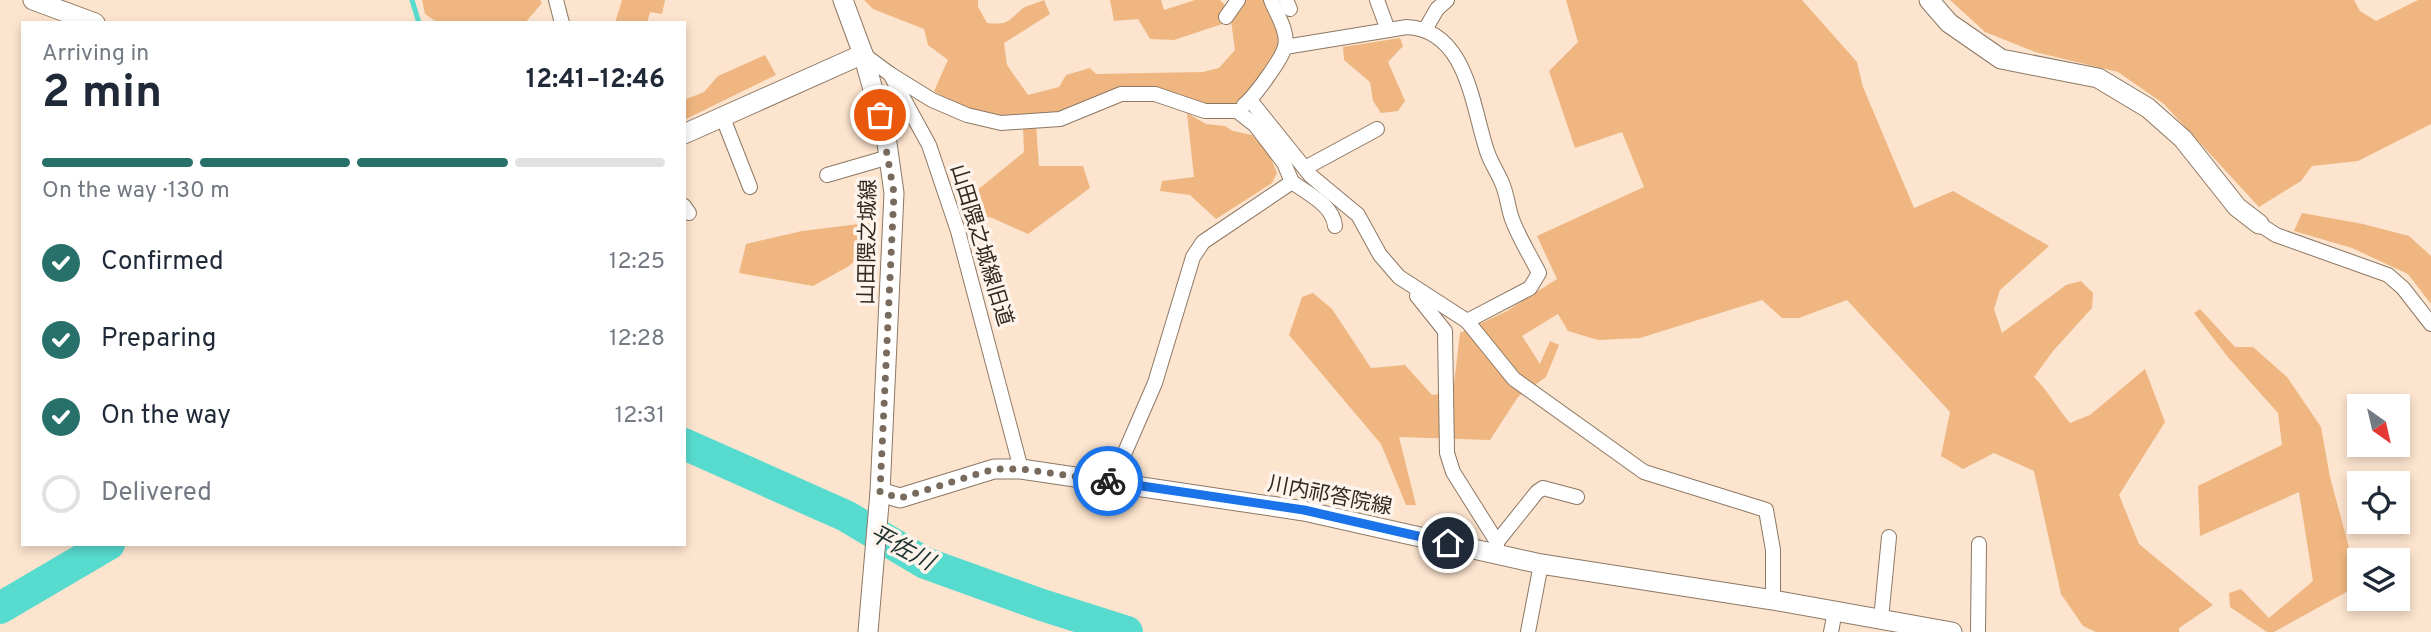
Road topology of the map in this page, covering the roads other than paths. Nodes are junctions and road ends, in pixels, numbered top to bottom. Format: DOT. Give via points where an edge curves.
graph roads {
  1 [pos="33,0"];
  2 [pos="556,0"];
  3 [pos="843,0"];
  4 [pos="1238,0"];
  5 [pos="1271,0"];
  6 [pos="1377,0"];
  7 [pos="1447,0"];
  8 [pos="1929,0"];
  9 [pos="1226,17"];
  10 [pos="90,21"];
  11 [pos="561,21"];
  12 [pos="1426,28"];
  13 [pos="1388,30"];
  14 [pos="1285,47"];
  15 [pos="863,54"];
  16 [pos="890,74"];
  17 [pos="1250,100"];
  18 [pos="1237,111"];
  19 [pos="723,118"];
  20 [pos="1377,129"];
  21 [pos="686,133"];
  22 [pos="889,157"];
  23 [pos="1305,168"];
  24 [pos="827,175"];
  25 [pos="1292,181"];
  26 [pos="750,187"];
  27 [pos="2259,224"];
  28 [pos="1335,226"];
  29 [pos="1399,277"];
  30 [pos="1467,321"];
  31 [pos="2431,324"];
  32 [pos="1021,469"];
  33 [pos="1112,482"];
  34 [pos="880,492"];
  35 [pos="1577,498"];
  36 [pos="1889,537"];
  37 [pos="1979,544"];
  38 [pos="1497,548"];
  39 [pos="1541,564"];
  40 [pos="1773,600"];
  41 [pos="1835,611"];
  42 [pos="1881,619"];
  43 [pos="868,632"];
  44 [pos="1528,632"];
  45 [pos="1831,632"];
  46 [pos="1952,632"];
  47 [pos="1978,632"];
  1 -- 10 [label="main road"];
  2 -- 11 [label="street"];
  3 -- 15 [label="main road, 山田隈之城線"];
  4 -- 9 [label="street"];
  5 -- 14 [label="street"];
  6 -- 13 [label="street"];
  7 -- 12 [label="street"];
  8 -- 27 [label="main road" via="1949,23 2001,59 2098,78 2148,108 2183,139 2238,207"];
  12 -- 13 [label="street"];
  12 -- 30 [label="street" via="1444,41 1459,64 1478,108 1486,150 1503,184 1512,220 1539,273 1530,288"];
  13 -- 14 [label="street"];
  14 -- 17 [label="street"];
  15 -- 16 [label="street, 山田隈之城線旧道"];
  15 -- 19 [label="main road"];
  15 -- 22 [label="main road, 山田隈之城線"];
  16 -- 18 [label="street" via="932,100 967,115 1001,122 1060,120 1121,93 1155,94 1205,111"];
  16 -- 32 [label="street, 山田隈之城線旧道" via="929,145 958,231"];
  17 -- 18 [label="street"];
  17 -- 23 [label="street"];
  18 -- 25 [label="street" via="1255,125"];
  19 -- 21 [label="main road"];
  19 -- 26 [label="street"];
  20 -- 23 [label="street"];
  22 -- 24 [label="street"];
  22 -- 34 [label="main road, 山田隈之城線" via="894,193"];
  23 -- 29 [label="street" via="1358,215 1380,255"];
  25 -- 28 [label="street" via="1328,209"];
  25 -- 33 [label="street" via="1203,242 1193,257 1155,383"];
  27 -- 31 [label="street" via="2276,235 2388,275"];
  29 -- 30 [label="street"];
  29 -- 38 [label="street" via="1445,331 1447,453 1453,472"];
  30 -- 40 [label="street" via="1514,379 1644,472 1766,510 1773,550"];
  32 -- 33 [label="main road, 川内祁答院線"];
  32 -- 34 [label="main road, 川内祁答院線" via="994,469 900,498"];
  33 -- 38 [label="main road, 川内祁答院線" via="1304,510"];
  34 -- 43 [label="main road"];
  35 -- 38 [label="street" via="1544,488 1537,492"];
  36 -- 42 [label="street"];
  37 -- 47 [label="street"];
  38 -- 39 [label="main road, 川内祁答院線"];
  39 -- 40 [label="main road, 川内祁答院線"];
  39 -- 44 [label="street"];
  40 -- 41 [label="main road, 川内祁答院線"];
  41 -- 42 [label="main road, 川内祁答院線"];
  41 -- 45 [label="street"];
  42 -- 46 [label="main road, 川内祁答院線"];
}
